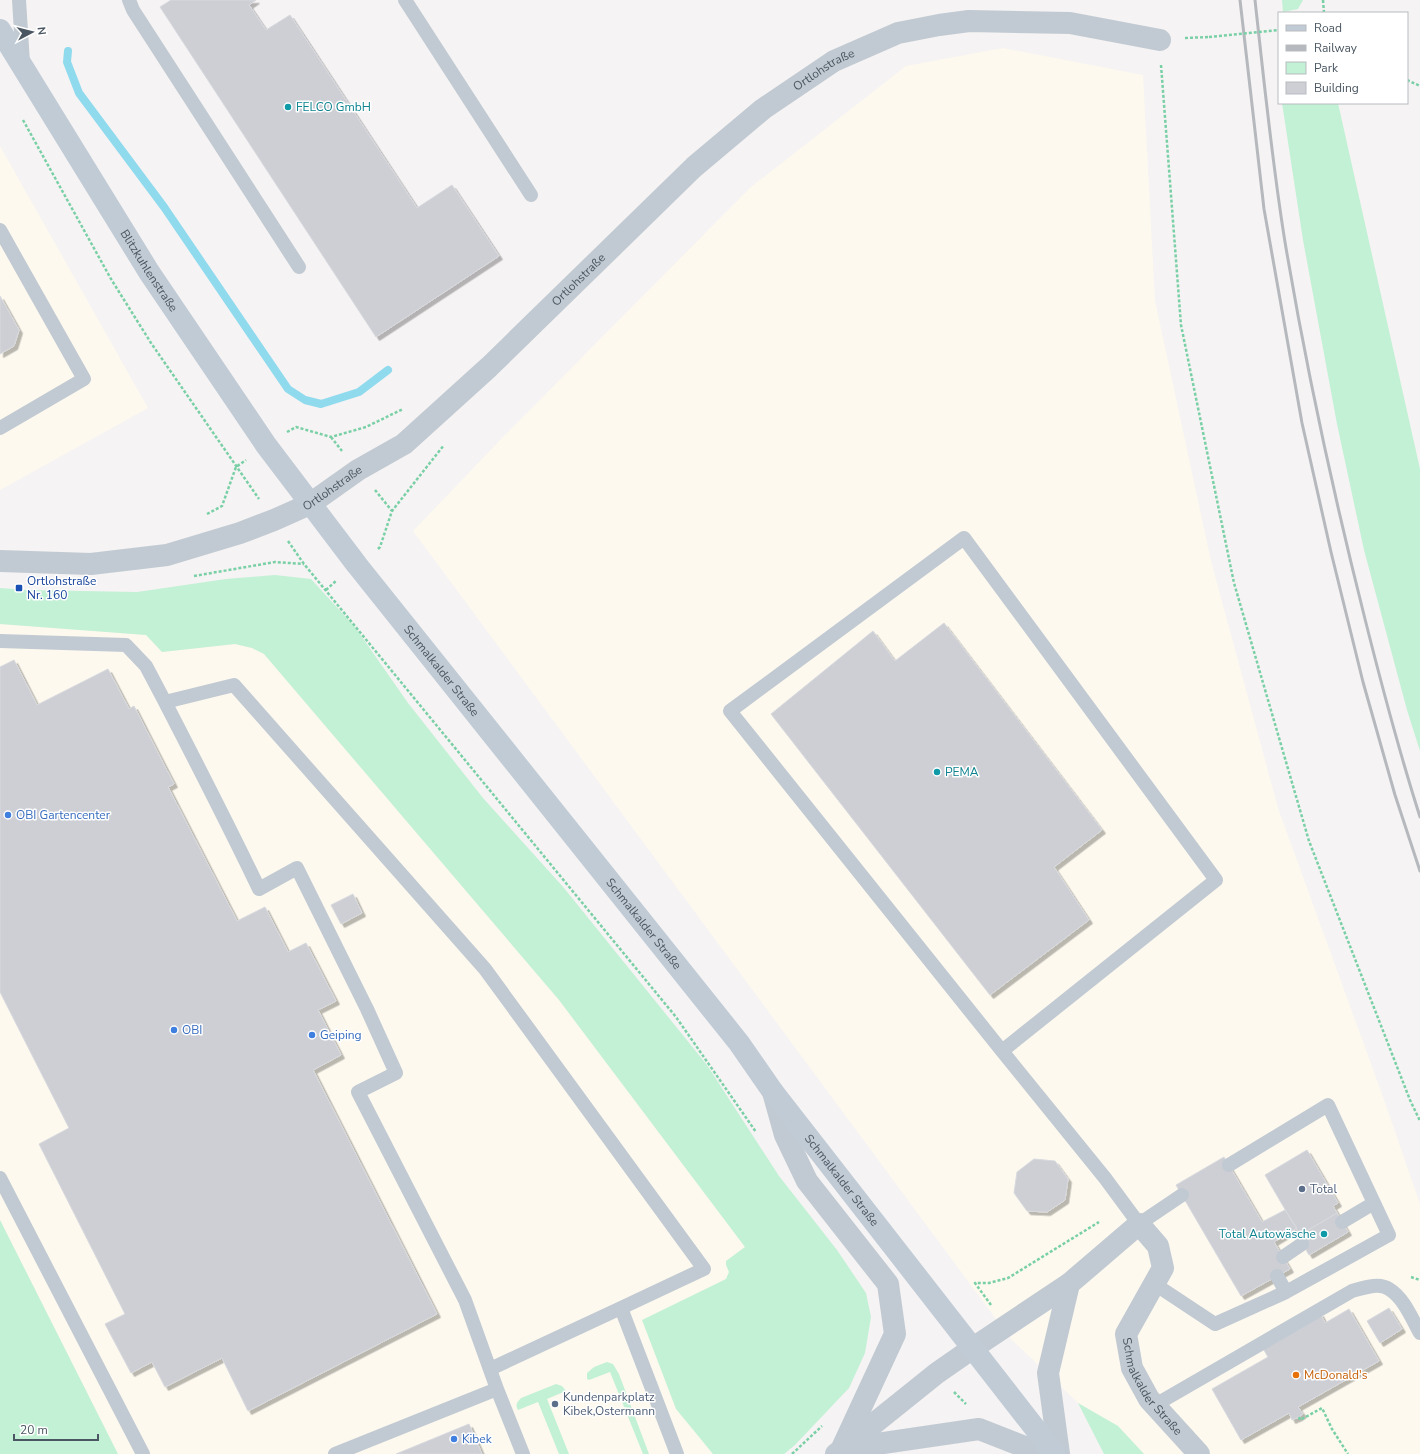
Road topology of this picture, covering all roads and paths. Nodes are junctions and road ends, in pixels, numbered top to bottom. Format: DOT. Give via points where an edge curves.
graph roads {
  1 [pos="19,0"];
  2 [pos="129,0"];
  3 [pos="405,0"];
  4 [pos="1323,0"];
  5 [pos="1324,12"];
  6 [pos="0,30"];
  7 [pos="1278,30"];
  8 [pos="1209,37"];
  9 [pos="1160,40"];
  10 [pos="23,70"];
  11 [pos="1408,80"];
  12 [pos="1420,86"];
  13 [pos="23,120"];
  14 [pos="531,195"];
  15 [pos="0,230"];
  16 [pos="299,267"];
  17 [pos="408,406"];
  18 [pos="0,428"];
  19 [pos="448,440"];
  20 [pos="266,445"];
  21 [pos="236,468"];
  22 [pos="310,504"];
  23 [pos="202,518"];
  24 [pos="274,520"];
  25 [pos="0,561"];
  26 [pos="357,565"];
  27 [pos="326,590"];
  28 [pos="0,641"];
  29 [pos="166,702"];
  30 [pos="1002,1051"];
  31 [pos="773,1092"];
  32 [pos="1420,1121"];
  33 [pos="758,1135"];
  34 [pos="1229,1165"];
  35 [pos="0,1178"];
  36 [pos="1182,1195"];
  37 [pos="1374,1203"];
  38 [pos="1342,1222"];
  39 [pos="1139,1224"];
  40 [pos="1302,1244"];
  41 [pos="1283,1257"];
  42 [pos="1277,1276"];
  43 [pos="1153,1283"];
  44 [pos="1069,1284"];
  45 [pos="1286,1292"];
  46 [pos="621,1308"];
  47 [pos="1420,1333"];
  48 [pos="973,1348"];
  49 [pos="490,1370"];
  50 [pos="937,1373"];
  51 [pos="497,1389"];
  52 [pos="1155,1405"];
  53 [pos="1299,1417"];
  54 [pos="979,1429"];
  55 [pos="839,1451"];
  56 [pos="143,1454"];
  57 [pos="335,1454"];
  58 [pos="523,1454"];
  59 [pos="677,1454"];
  60 [pos="1043,1454"];
  61 [pos="1055,1454"];
  62 [pos="1059,1454"];
  63 [pos="1199,1454"];
  64 [pos="1348,1454"];
  1 -- 10 [label="lane"];
  2 -- 16 [label="lane"];
  3 -- 14 [label="lane"];
  4 -- 5 [label="path"];
  6 -- 10 [label="main road, Blitzkuhlenstraße"];
  7 -- 8 [label="path, bridge"];
  9 -- 22 [label="street, Ortlohstraße" via="1070,23 969,21 898,33 834,61 763,109 694,167 489,367 404,444 358,470"];
  9 -- 32 [label="path" via="1181,325 1234,582 1309,842"];
  10 -- 20 [label="main road, Blitzkuhlenstraße" via="149,272"];
  11 -- 12 [label="path"];
  13 -- 21 [label="path" via="111,280"];
  15 -- 18 [label="lane" via="84,379"];
  17 -- 20 [label="path" via="366,427 331,437 296,427"];
  19 -- 26 [label="path" via="392,511 380,548"];
  20 -- 21 [label="path"];
  20 -- 22 [label="main road, Blitzkuhlenstraße"];
  21 -- 23 [label="path" via="222,506"];
  21 -- 24 [label="path"];
  22 -- 24 [label="street, Ortlohstraße"];
  22 -- 26 [label="main road, Schmalkalder Straße"];
  24 -- 25 [label="street, Ortlohstraße" via="167,555 91,564"];
  24 -- 27 [label="path" via="304,564"];
  26 -- 27 [label="path"];
  26 -- 31 [label="main road, Schmalkalder Straße" via="739,1043"];
  27 -- 33 [label="path" via="676,1017"];
  28 -- 29 [label="lane" via="126,645 146,666"];
  29 -- 46 [label="lane" via="234,685 485,969 704,1269"];
  29 -- 49 [label="lane" via="259,889 297,868 367,1009 396,1073 358,1092 466,1300"];
  30 -- 30 [label="lane" via="730,711 964,538 1216,880"];
  30 -- 39 [label="lane"];
  31 -- 48 [label="main road, Schmalkalder Straße"];
  31 -- 55 [label="street" via="785,1135 807,1181 888,1284 894,1334"];
  34 -- 37 [label="lane" via="1328,1105"];
  35 -- 56 [label="lane"];
  36 -- 39 [label="lane"];
  37 -- 38 [label="lane"];
  37 -- 45 [label="lane" via="1389,1235"];
  39 -- 43 [label="street, Schmalkalder Straße" via="1158,1246 1162,1268"];
  39 -- 44 [label="street"];
  40 -- 41 [label="lane"];
  42 -- 45 [label="lane"];
  43 -- 45 [label="lane" via="1215,1324"];
  43 -- 52 [label="street, Schmalkalder Straße" via="1126,1334 1132,1368"];
  44 -- 48 [label="street"];
  44 -- 62 [label="street" via="1048,1373"];
  46 -- 49 [label="lane"];
  46 -- 59 [label="lane"];
  47 -- 52 [label="lane" via="1400,1299 1389,1288 1375,1286 1352,1291"];
  48 -- 50 [label="street"];
  48 -- 61 [label="main road, Schmalkalder Straße"];
  49 -- 51 [label="lane"];
  50 -- 54 [label="path" via="973,1412"];
  50 -- 55 [label="street"];
  51 -- 57 [label="lane"];
  51 -- 58 [label="lane"];
  52 -- 63 [label="street, Schmalkalder Straße"];
  53 -- 64 [label="path" via="1300,1420 1322,1408 1332,1430"];
  54 -- 55 [label="street"];
  54 -- 60 [label="street"];
}
